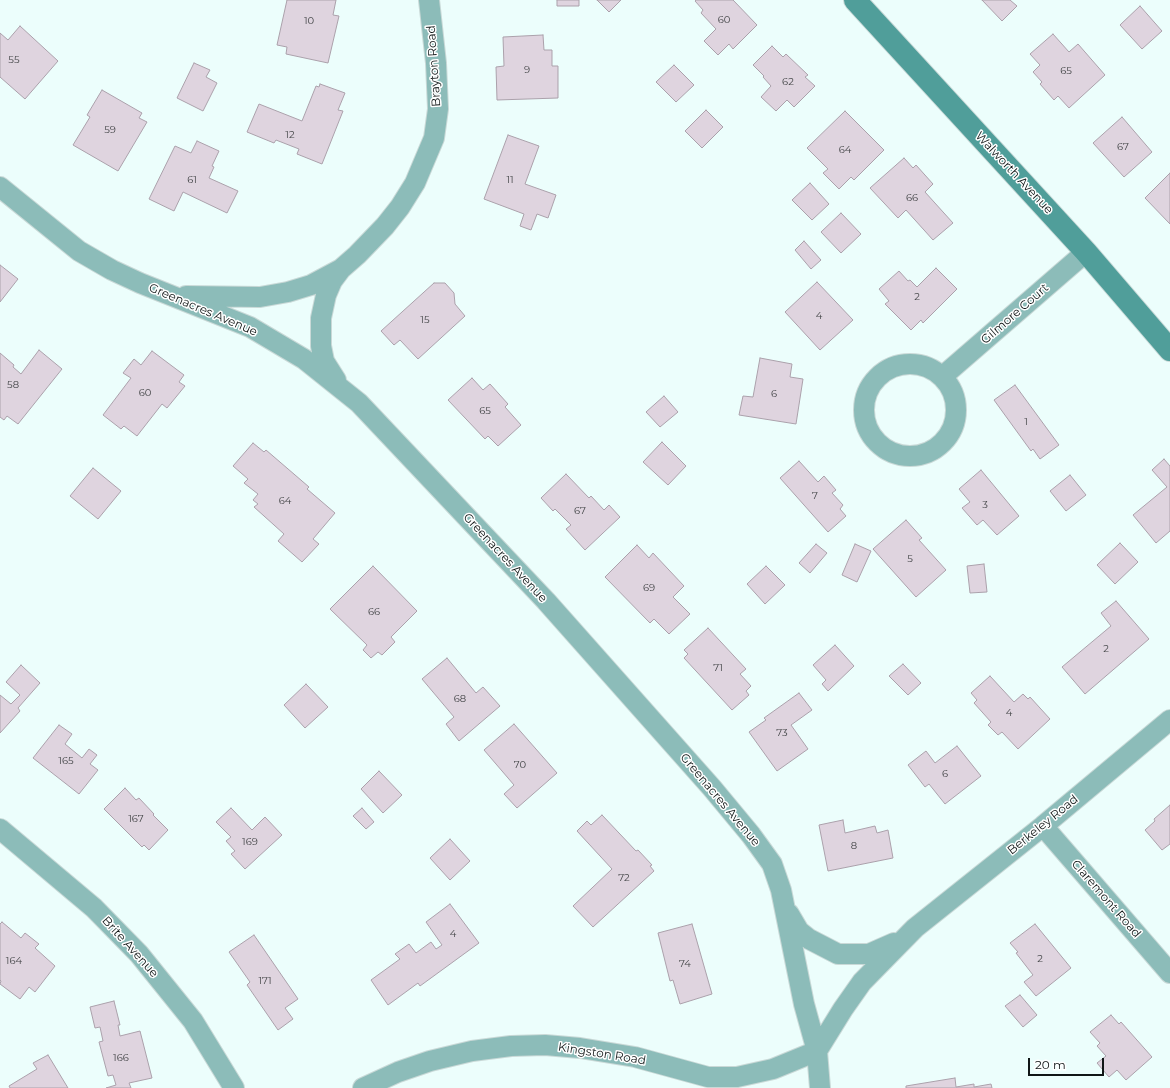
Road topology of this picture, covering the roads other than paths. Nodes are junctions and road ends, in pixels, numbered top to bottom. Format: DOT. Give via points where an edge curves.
graph roads {
  1 [pos="429,0"];
  2 [pos="855,0"];
  3 [pos="0,187"];
  4 [pos="1086,252"];
  5 [pos="341,269"];
  6 [pos="166,294"];
  7 [pos="1170,350"];
  8 [pos="943,376"];
  9 [pos="342,390"];
  10 [pos="1170,720"];
  11 [pos="1043,826"];
  12 [pos="0,829"];
  13 [pos="784,906"];
  14 [pos="915,928"];
  15 [pos="1170,973"];
  16 [pos="817,1051"];
  17 [pos="234,1088"];
  18 [pos="363,1088"];
  19 [pos="820,1088"];
  1 -- 5 [label="street, Brayton Road" via="438,101 434,138 415,183 400,207 385,226"];
  2 -- 4 [label="street, Walworth Avenue"];
  3 -- 6 [label="street, Greenacres Avenue" via="79,251 112,270"];
  4 -- 7 [label="street, Walworth Avenue"];
  4 -- 8 [label="street, Gilmore Court"];
  5 -- 6 [label="street, Brayton Road" via="311,285 260,297"];
  5 -- 9 [label="street, Brayton Road" via="326,295 321,318 321,339 324,362"];
  6 -- 9 [label="street, Greenacres Avenue" via="250,327 304,359"];
  8 -- 8 [label="street" via="925,365 902,363 874,379 865,396 863,411 870,435 884,449 899,455 916,456 942,444 952,430 956,402"];
  9 -- 13 [label="street, Greenacres Avenue" via="358,403 546,601 712,788 772,864"];
  10 -- 11 [label="street, Berkeley Road"];
  11 -- 14 [label="street, Berkeley Road"];
  11 -- 15 [label="street, Claremont Road"];
  12 -- 17 [label="street, Brite Avenue" via="94,908 139,954 194,1022"];
  13 -- 14 [label="street, Berkeley Road" via="799,931 838,954 869,954 896,942"];
  13 -- 16 [label="street, Greenacres Avenue" via="804,1004"];
  14 -- 16 [label="street, Berkeley Road" via="862,982 842,1009"];
  16 -- 18 [label="street, Kingston Road" via="773,1069 737,1077 708,1077 635,1057 580,1048 511,1046 472,1051 430,1061"];
  16 -- 19 [label="street, Greenacres Avenue"];
}
